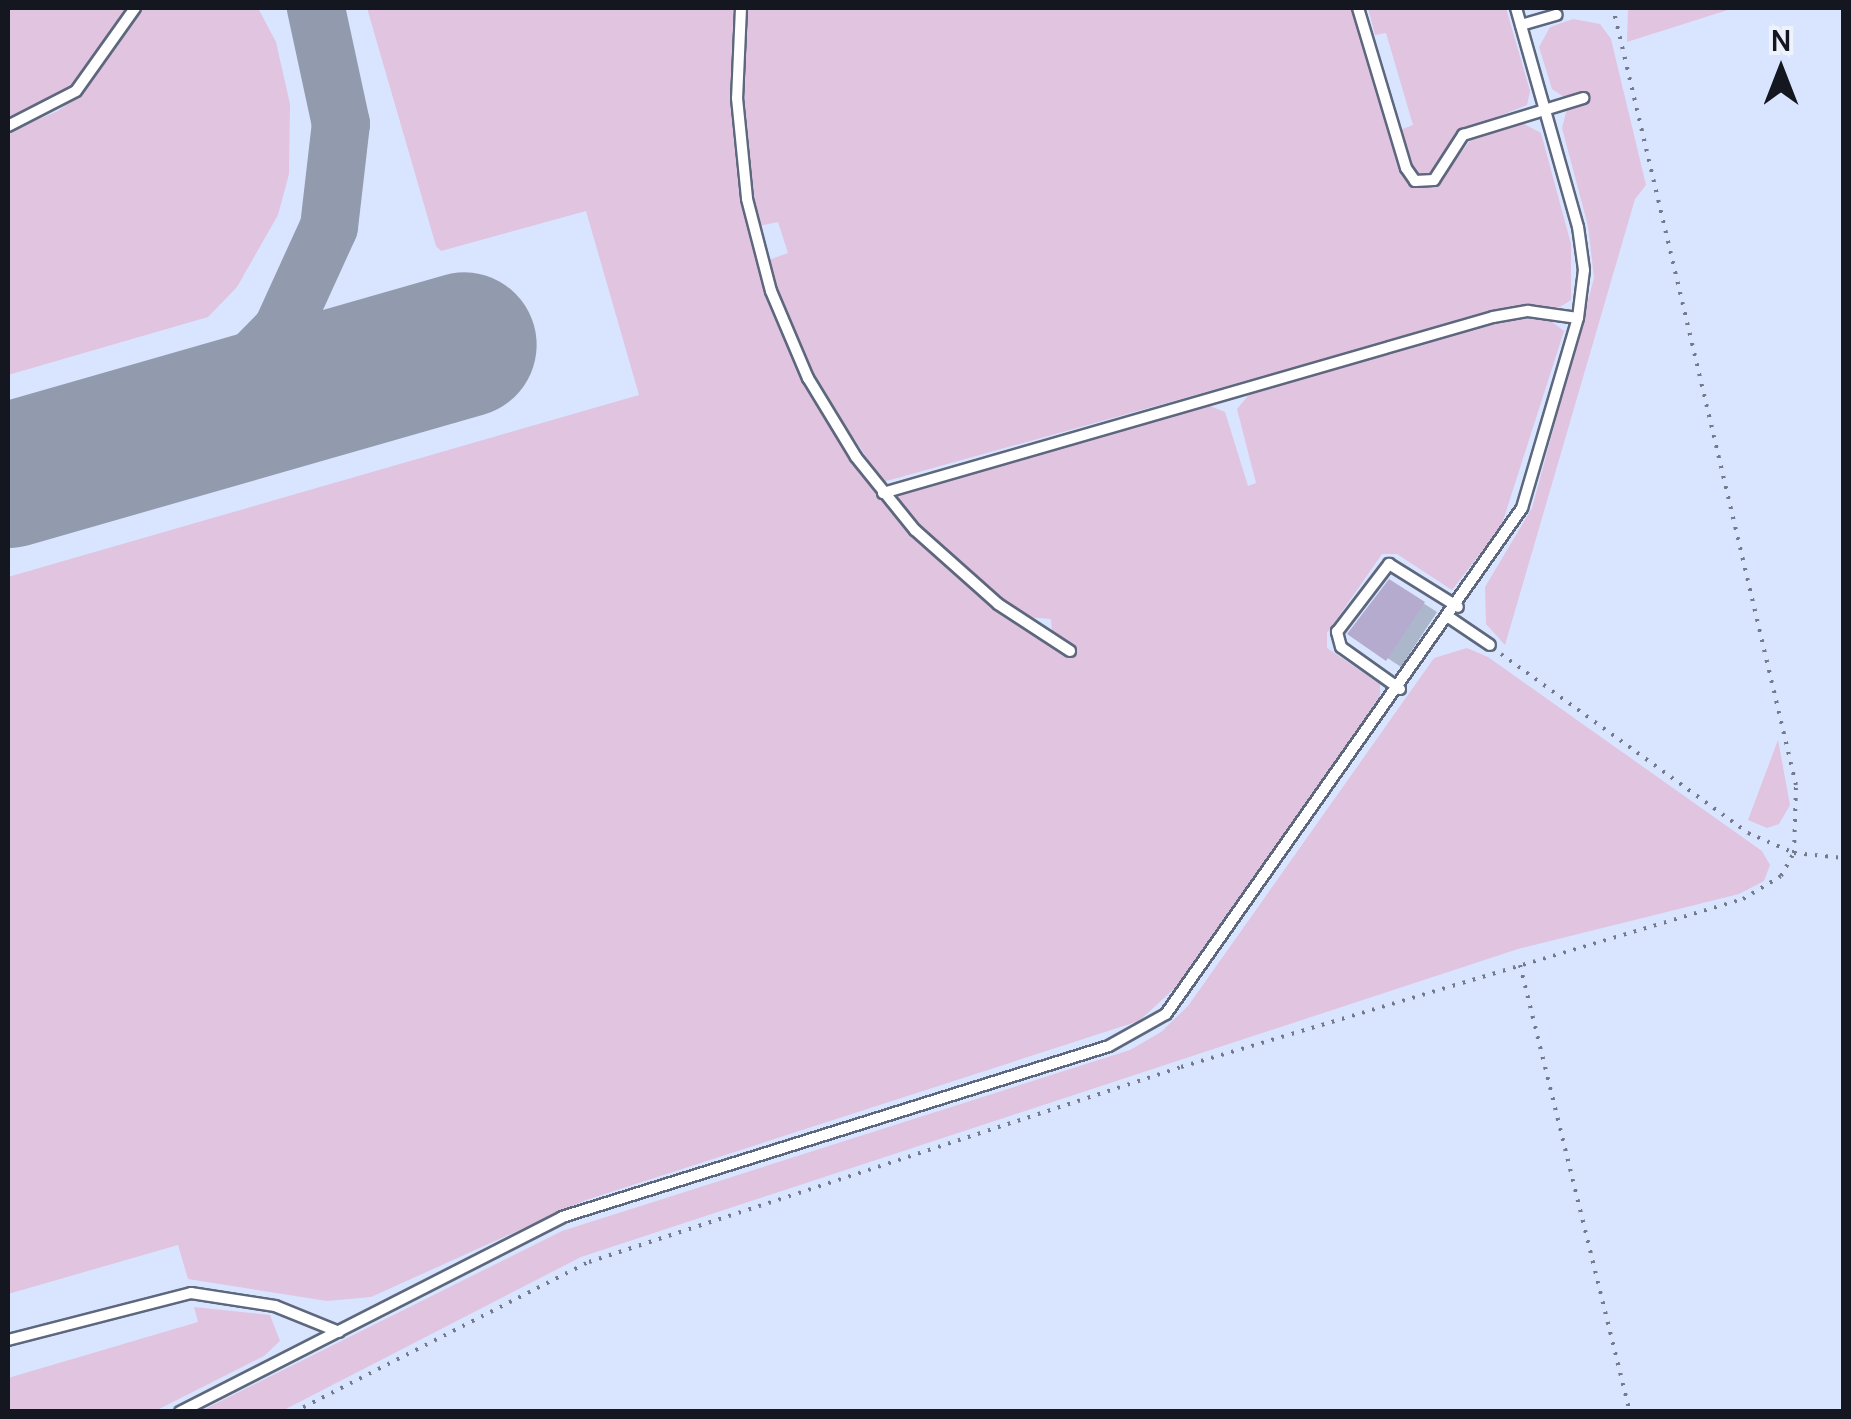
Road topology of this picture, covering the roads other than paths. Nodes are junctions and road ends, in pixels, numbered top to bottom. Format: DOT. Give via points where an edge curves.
graph roads {
  1 [pos="136,8"];
  2 [pos="741,8"];
  3 [pos="1358,8"];
  4 [pos="1516,8"];
  5 [pos="1558,15"];
  6 [pos="1521,25"];
  7 [pos="1584,98"];
  8 [pos="1546,110"];
  9 [pos="8,126"];
  10 [pos="1578,318"];
  11 [pos="883,493"];
  12 [pos="1458,607"];
  13 [pos="1450,618"];
  14 [pos="1490,645"];
  15 [pos="1070,650"];
  16 [pos="1400,689"];
  17 [pos="338,1332"];
  18 [pos="8,1340"];
  19 [pos="180,1412"];
  1 -- 9 [label="lane" via="76,91"];
  2 -- 11 [label="lane" via="738,130 762,264 815,391"];
  3 -- 8 [label="lane" via="1406,168 1416,181 1434,180 1463,135"];
  4 -- 6 [label="lane"];
  5 -- 6 [label="lane"];
  6 -- 8 [label="lane"];
  7 -- 8 [label="lane"];
  8 -- 10 [label="lane" via="1583,250"];
  10 -- 11 [label="lane" via="1528,311 1493,316"];
  10 -- 12 [label="lane" via="1518,518"];
  11 -- 15 [label="lane" via="974,584"];
  12 -- 13 [label="lane"];
  12 -- 16 [label="lane" via="1391,563 1371,584 1336,640"];
  13 -- 14 [label="lane"];
  13 -- 16 [label="lane"];
  16 -- 17 [label="lane" via="1187,990 1139,1033 562,1217"];
  17 -- 18 [label="lane" via="275,1306 191,1293"];
  17 -- 19 [label="lane"];
}
